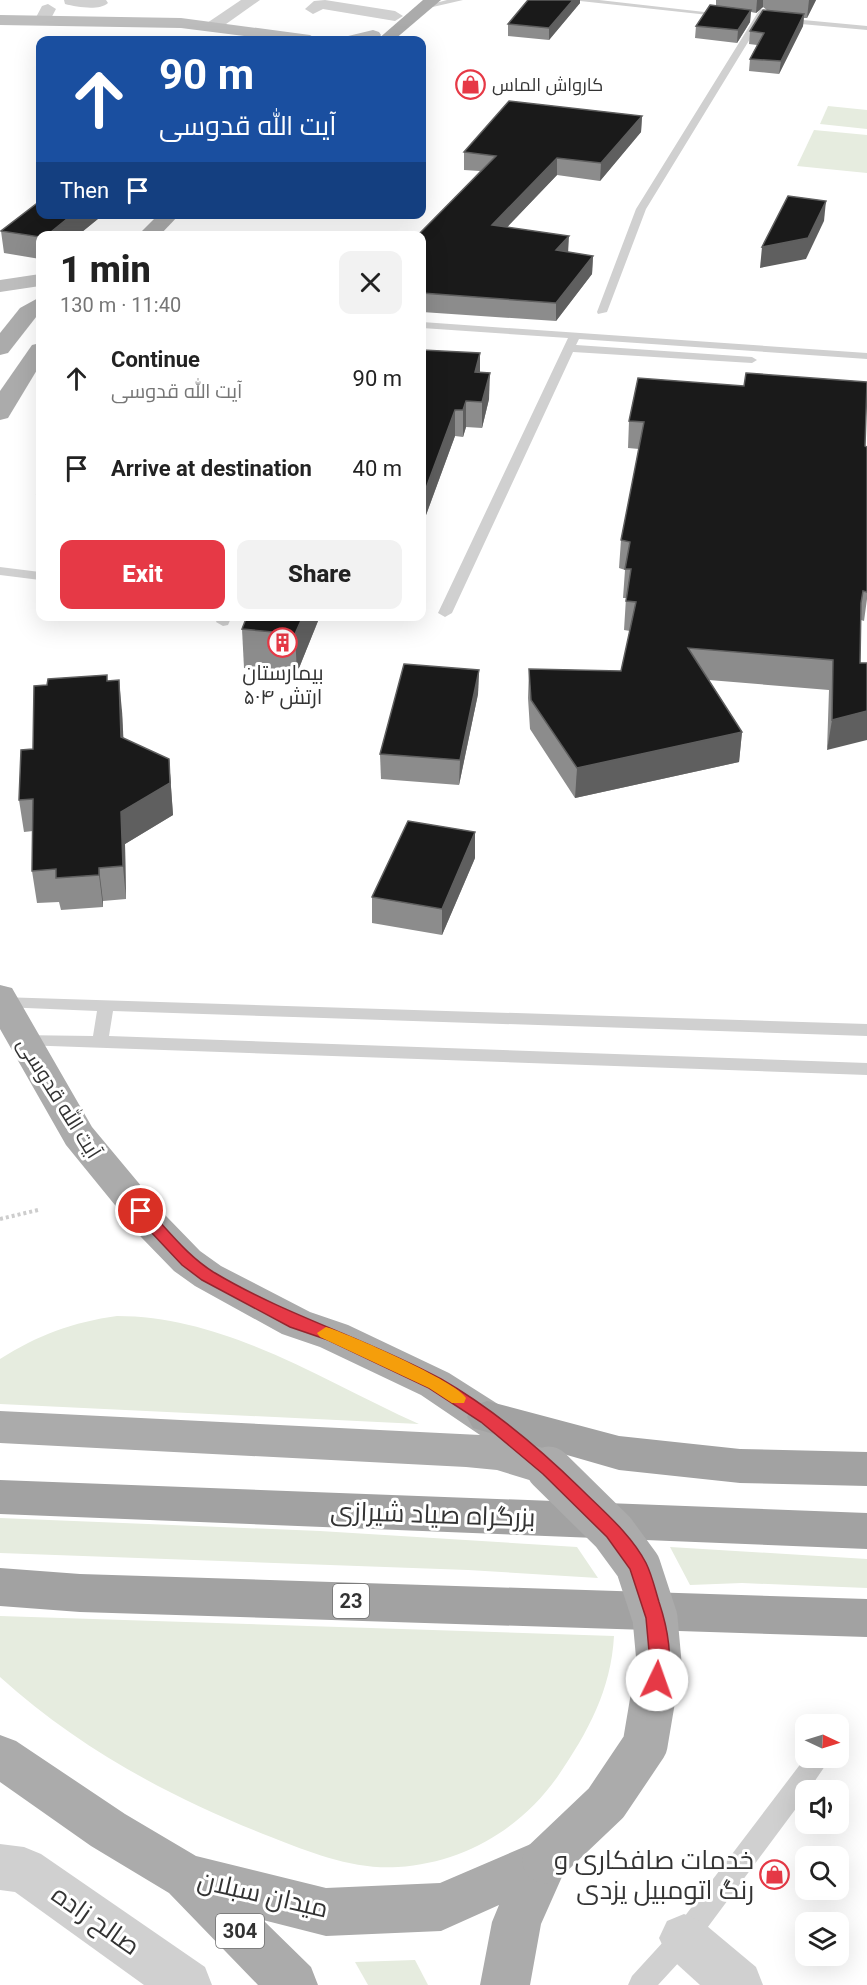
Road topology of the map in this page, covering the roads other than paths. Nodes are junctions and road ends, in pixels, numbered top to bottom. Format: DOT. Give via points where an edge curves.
graph roads {
  1 [pos="252,0"];
  2 [pos="459,0"];
  3 [pos="575,0"];
  4 [pos="650,0"];
  5 [pos="71,1"];
  6 [pos="103,1"];
  7 [pos="423,2"];
  8 [pos="729,8"];
  9 [pos="313,9"];
  10 [pos="749,13"];
  11 [pos="760,15"];
  12 [pos="395,16"];
  13 [pos="735,16"];
  14 [pos="0,20"];
  15 [pos="87,21"];
  16 [pos="867,21"];
  17 [pos="213,26"];
  18 [pos="867,28"];
  19 [pos="282,36"];
  20 [pos="380,36"];
  21 [pos="381,36"];
  22 [pos="166,219"];
  23 [pos="152,231"];
  24 [pos="36,281"];
  25 [pos="0,286"];
  26 [pos="0,300"];
  27 [pos="36,305"];
  28 [pos="602,312"];
  29 [pos="426,325"];
  30 [pos="14,330"];
  31 [pos="575,336"];
  32 [pos="0,348"];
  33 [pos="569,348"];
  34 [pos="36,355"];
  35 [pos="867,356"];
  36 [pos="867,368"];
  37 [pos="0,413"];
  38 [pos="0,571"];
  39 [pos="36,576"];
  40 [pos="445,613"];
  41 [pos="2,999"];
  42 [pos="106,1005"];
  43 [pos="867,1030"];
  44 [pos="22,1039"];
  45 [pos="100,1042"];
  46 [pos="867,1068"];
  47 [pos="296,1323"];
  48 [pos="487,1417"];
  49 [pos="0,1427"];
  50 [pos="549,1469"];
  51 [pos="867,1469"];
  52 [pos="0,1497"];
  53 [pos="867,1531"];
  54 [pos="0,1587"];
  55 [pos="867,1618"];
  56 [pos="0,1756"];
  57 [pos="812,1768"];
  58 [pos="545,1862"];
  59 [pos="0,1867"];
  60 [pos="186,1877"];
  61 [pos="684,1938"];
  62 [pos="187,1985"];
  63 [pos="293,1985"];
  64 [pos="505,1985"];
  65 [pos="641,1985"];
  66 [pos="738,1985"];
  1 -- 17 [label="street"];
  2 -- 7 [label="lane"];
  3 -- 13 [label="lane"];
  4 -- 8 [label="lane"];
  5 -- 6 [label="street"];
  6 -- 15 [label="street"];
  7 -- 12 [label="main road"];
  7 -- 21 [label="main road"];
  9 -- 12 [label="street" via="320,4"];
  10 -- 11 [label="lane"];
  11 -- 16 [label="lane"];
  11 -- 18 [label="lane"];
  11 -- 28 [label="lane" via="641,209"];
  12 -- 20 [label="main road"];
  14 -- 15 [label="main road" via="45,15"];
  15 -- 17 [label="main road"];
  17 -- 19 [label="main road"];
  22 -- 23 [label="main road"];
  24 -- 25 [label="main road"];
  26 -- 30 [label="main road" via="16,314"];
  27 -- 30 [label="main road"];
  29 -- 31 [label="lane"];
  30 -- 32 [label="main road"];
  31 -- 33 [label="lane"];
  31 -- 35 [label="lane"];
  33 -- 36 [label="lane"];
  33 -- 40 [label="lane"];
  34 -- 37 [label="main road"];
  38 -- 39 [label="lane"];
  41 -- 42 [label="lane"];
  41 -- 44 [label="main road, آیت الله قدوسی"];
  42 -- 43 [label="lane"];
  42 -- 45 [label="lane"];
  44 -- 45 [label="lane"];
  44 -- 47 [label="main road, آیت الله قدوسی" via="79,1136 187,1261"];
  45 -- 46 [label="lane"];
  47 -- 48 [label="main road, میدان سبلان" via="334,1335 435,1384"];
  48 -- 50 [label="main road, میدان سبلان"];
  48 -- 51 [label="highway" via="619,1453 740,1466"];
  49 -- 50 [label="main road" via="466,1450 497,1453"];
  50 -- 58 [label="main road, میدان سبلان, bridge" via="613,1532 638,1566 655,1618 660,1662 645,1745 606,1803"];
  52 -- 53 [label="highway, بزرگراه صیاد شیرازی"];
  54 -- 55 [label="highway, 23"];
  56 -- 60 [label="main road, میدان سبلان" via="108,1830"];
  57 -- 61 [label="lane"];
  58 -- 60 [label="main road, میدان سبلان" via="441,1907 326,1912"];
  58 -- 64 [label="main road" via="517,1922"];
  59 -- 62 [label="street, صالح زاده" via="24,1870"];
  60 -- 63 [label="main road, 304"];
  61 -- 65 [label="lane"];
  61 -- 66 [label="street"];
}
